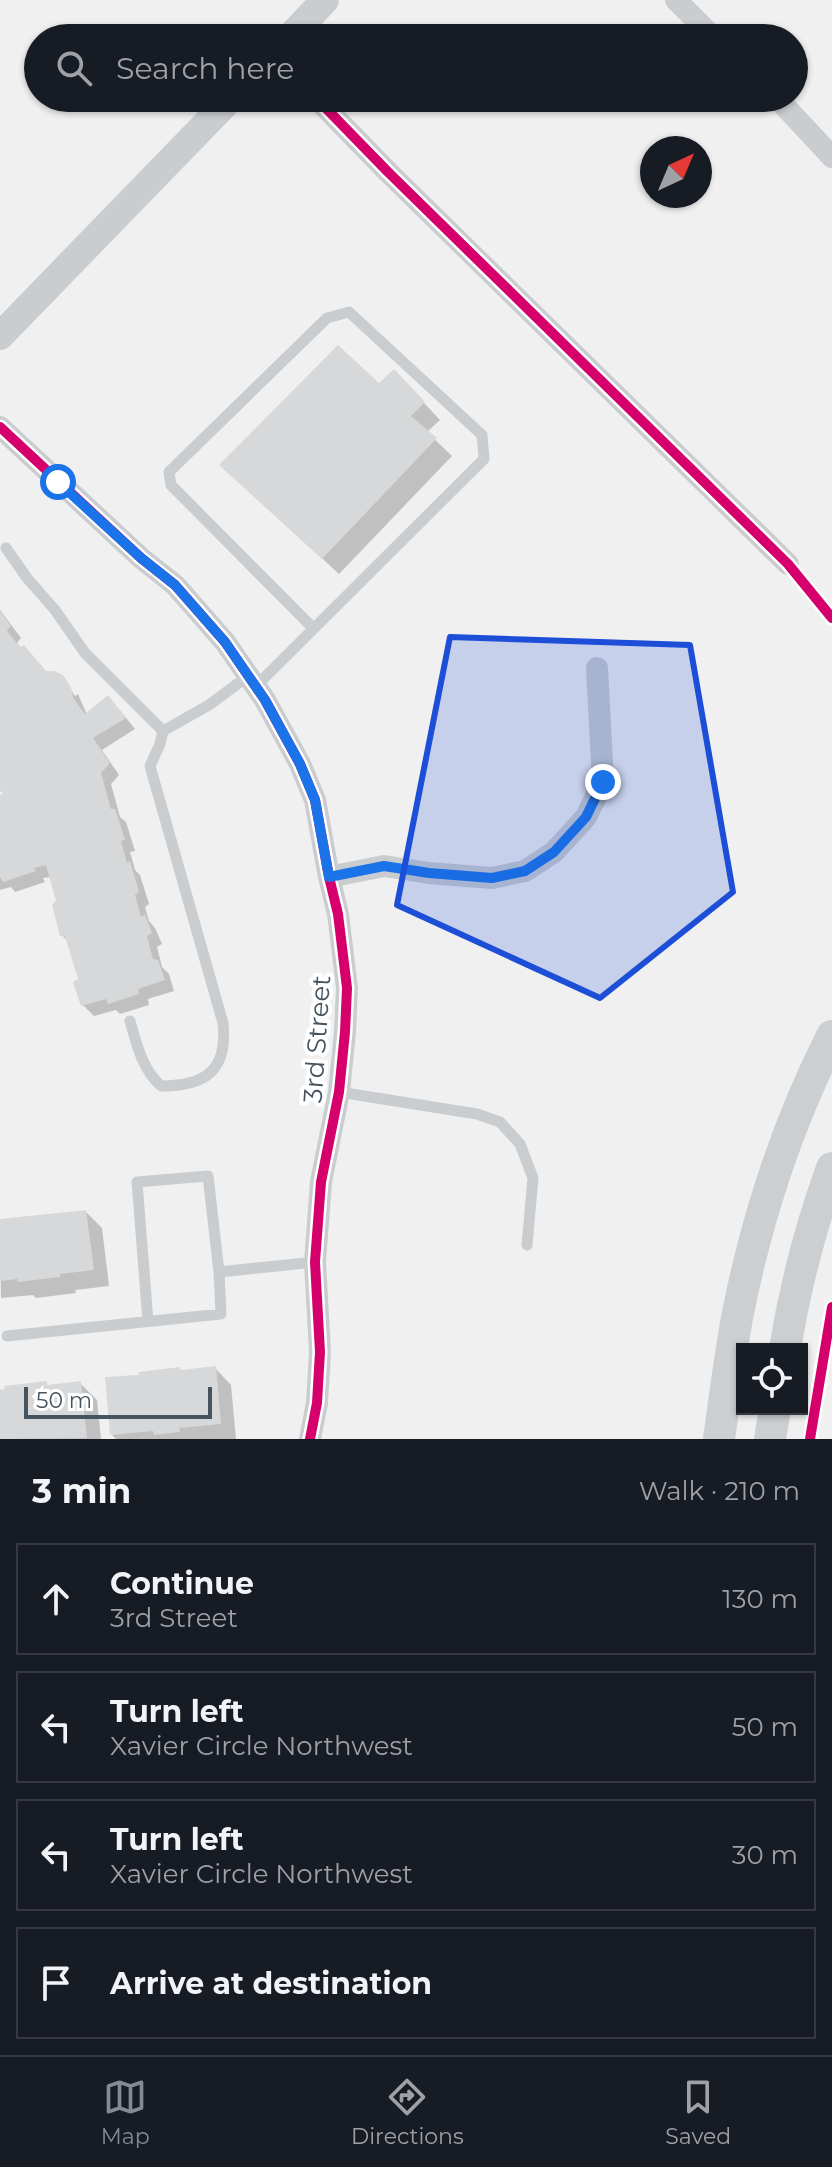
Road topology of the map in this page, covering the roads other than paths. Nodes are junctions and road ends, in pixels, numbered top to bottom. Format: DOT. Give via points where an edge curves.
graph roads {
  1 [pos="325,0"];
  2 [pos="676,0"];
  3 [pos="302,24"];
  4 [pos="700,24"];
  5 [pos="217,112"];
  6 [pos="330,112"];
  7 [pos="790,112"];
  8 [pos="832,157"];
  9 [pos="0,336"];
  10 [pos="0,427"];
  11 [pos="6,548"];
  12 [pos="788,564"];
  13 [pos="313,628"];
  14 [pos="597,668"];
  15 [pos="252,682"];
  16 [pos="163,731"];
  17 [pos="329,877"];
  18 [pos="130,1021"];
  19 [pos="832,1036"];
  20 [pos="339,1092"];
  21 [pos="832,1168"];
  22 [pos="527,1245"];
  23 [pos="315,1262"];
  24 [pos="219,1272"];
  25 [pos="148,1321"];
  26 [pos="7,1336"];
  27 [pos="786,1343"];
  28 [pos="774,1415"];
  29 [pos="310,1439"];
  30 [pos="719,1439"];
  31 [pos="770,1439"];
  1 -- 3 [label="street"];
  2 -- 4 [label="street"];
  5 -- 9 [label="street"];
  6 -- 12 [label="street"];
  7 -- 8 [label="street"];
  10 -- 15 [label="street, 3rd Street" via="175,585"];
  11 -- 16 [label="lane" via="85,653"];
  13 -- 13 [label="lane" via="484,459 482,435 349,312 327,318 169,472 171,485"];
  13 -- 15 [label="lane"];
  14 -- 17 [label="street" via="603,782 586,817 554,852 525,871 492,878 384,866"];
  15 -- 16 [label="lane"];
  15 -- 17 [label="street, 3rd Street" via="315,800"];
  16 -- 18 [label="lane" via="150,766 223,1023 222,1055 200,1081 161,1086 149,1076"];
  17 -- 20 [label="street, 3rd Street" via="347,988"];
  19 -- 30 [label="main road" via="764,1207 738,1313"];
  20 -- 22 [label="lane" via="500,1122 520,1144 533,1178"];
  20 -- 23 [label="street, 3rd Street" via="321,1182"];
  21 -- 27 [label="main road" via="806,1249"];
  23 -- 24 [label="lane"];
  23 -- 29 [label="street, 3rd Street" via="320,1352"];
  24 -- 25 [label="lane" via="221,1314"];
  24 -- 25 [label="lane" via="208,1176 137,1182"];
  25 -- 26 [label="lane"];
  28 -- 31 [label="main road"];
}
